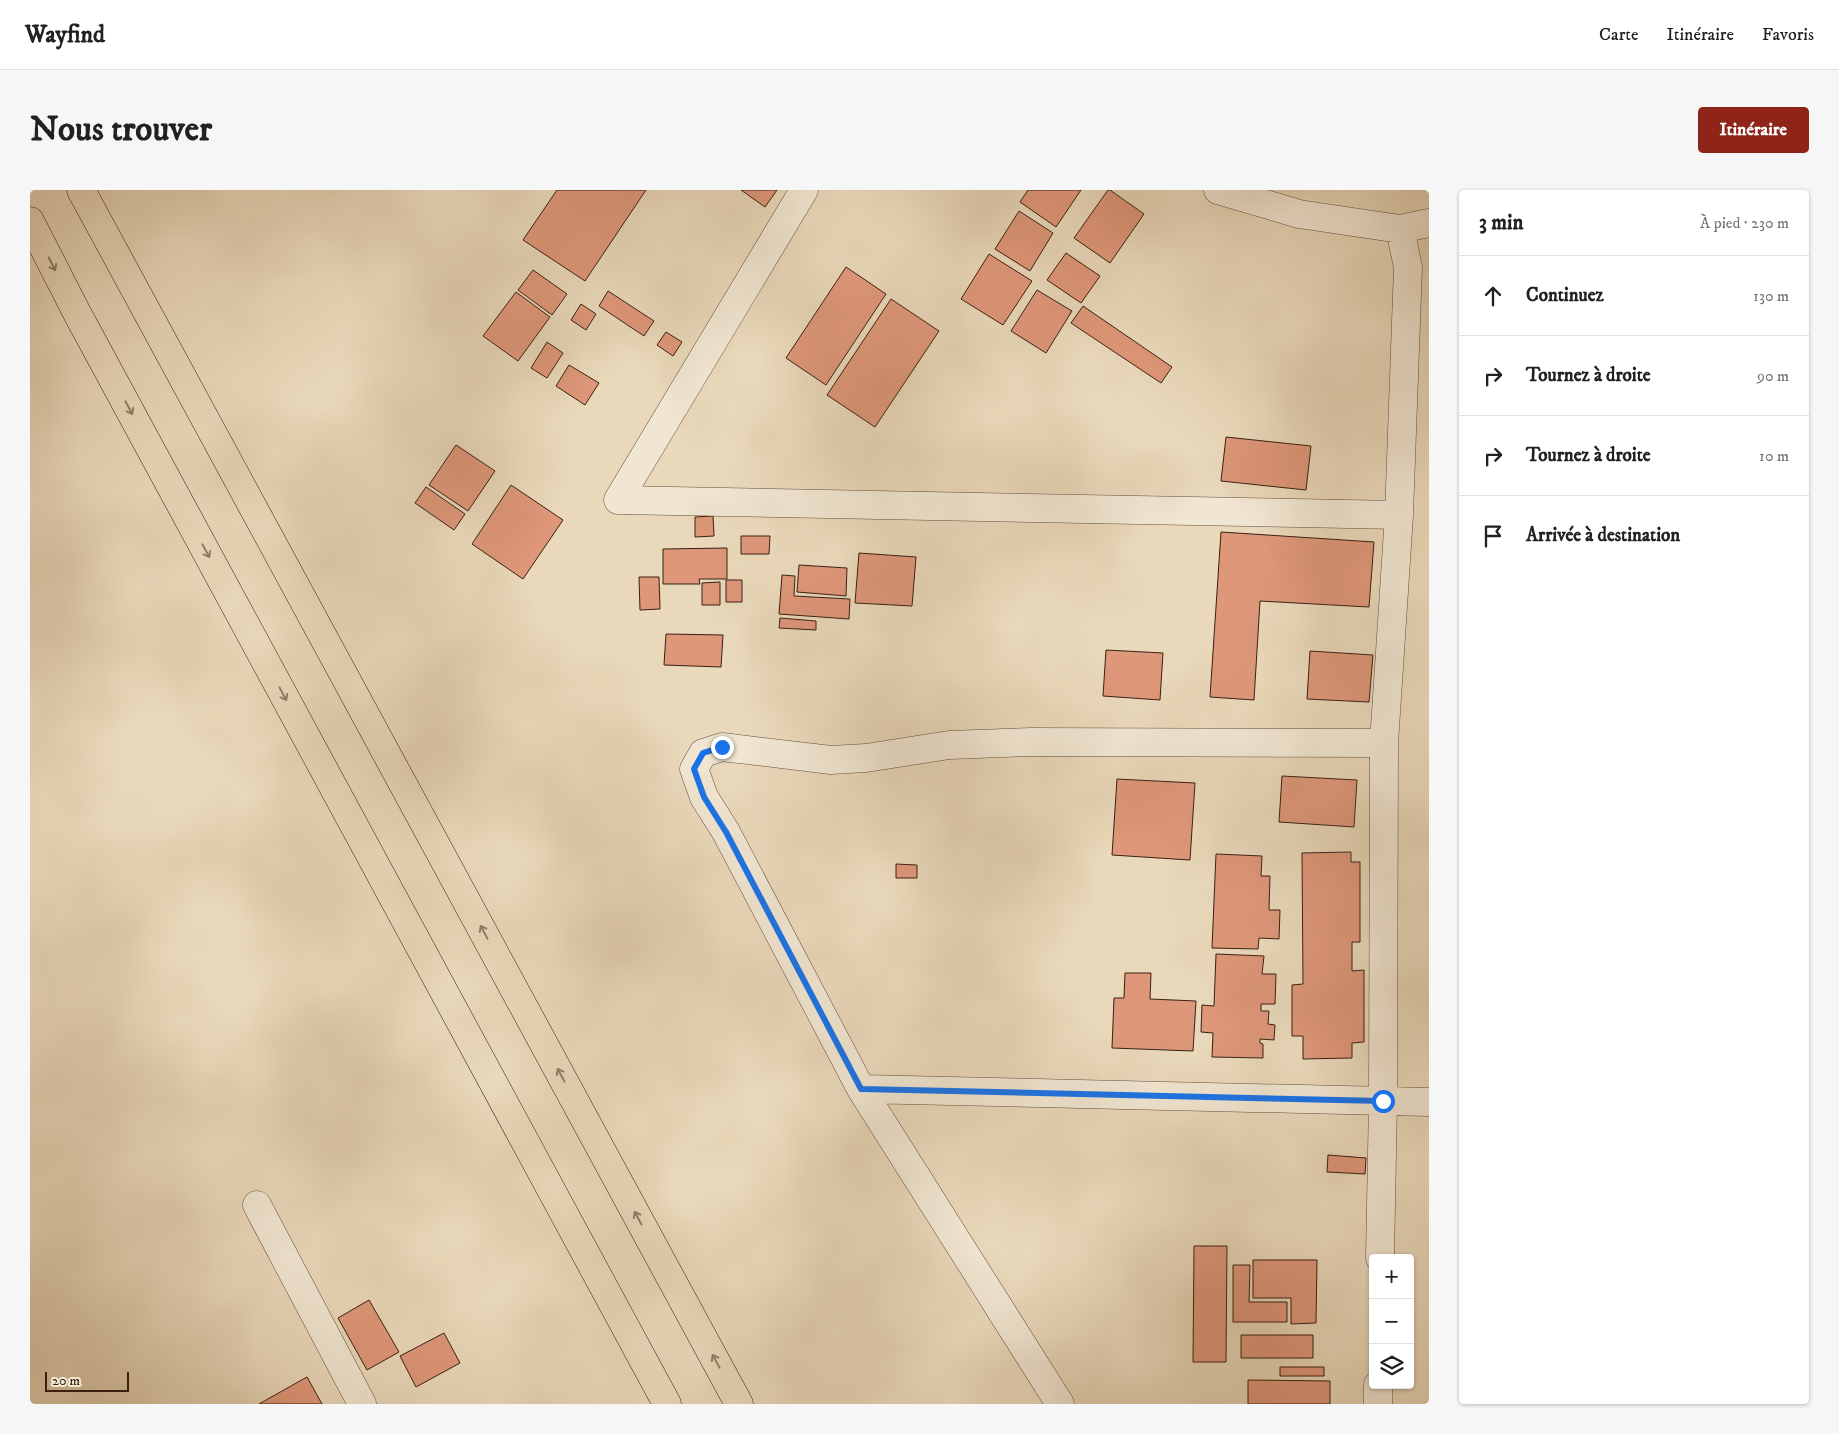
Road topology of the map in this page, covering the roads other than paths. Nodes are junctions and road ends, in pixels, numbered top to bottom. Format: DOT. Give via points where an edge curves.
graph roads {
  1 [pos="81,190"];
  2 [pos="804,190"];
  3 [pos="1218,190"];
  4 [pos="30,221"];
  5 [pos="1429,223"];
  6 [pos="1400,229"];
  7 [pos="1399,515"];
  8 [pos="1384,743"];
  9 [pos="861,1089"];
  10 [pos="1383,1101"];
  11 [pos="1429,1102"];
  12 [pos="257,1205"];
  13 [pos="1380,1254"];
  14 [pos="1378,1389"];
  15 [pos="362,1404"];
  16 [pos="667,1404"];
  17 [pos="739,1404"];
  18 [pos="1060,1404"];
  19 [pos="1378,1404"];
  17 -- 1 [label="main road, one-way"];
  2 -- 7 [label="street" via="618,500"];
  3 -- 6 [label="street" via="1299,214"];
  4 -- 16 [label="main road, one-way"];
  5 -- 6 [label="street"];
  6 -- 7 [label="street" via="1408,268"];
  7 -- 8 [label="street"];
  8 -- 9 [label="street" via="1032,742 949,745 831,760 722,747 703,753 694,769 704,797 726,832"];
  8 -- 10 [label="street"];
  9 -- 10 [label="street"];
  9 -- 18 [label="street"];
  10 -- 11 [label="street"];
  10 -- 13 [label="street"];
  12 -- 15 [label="street"];
  14 -- 19 [label="street"];
}
